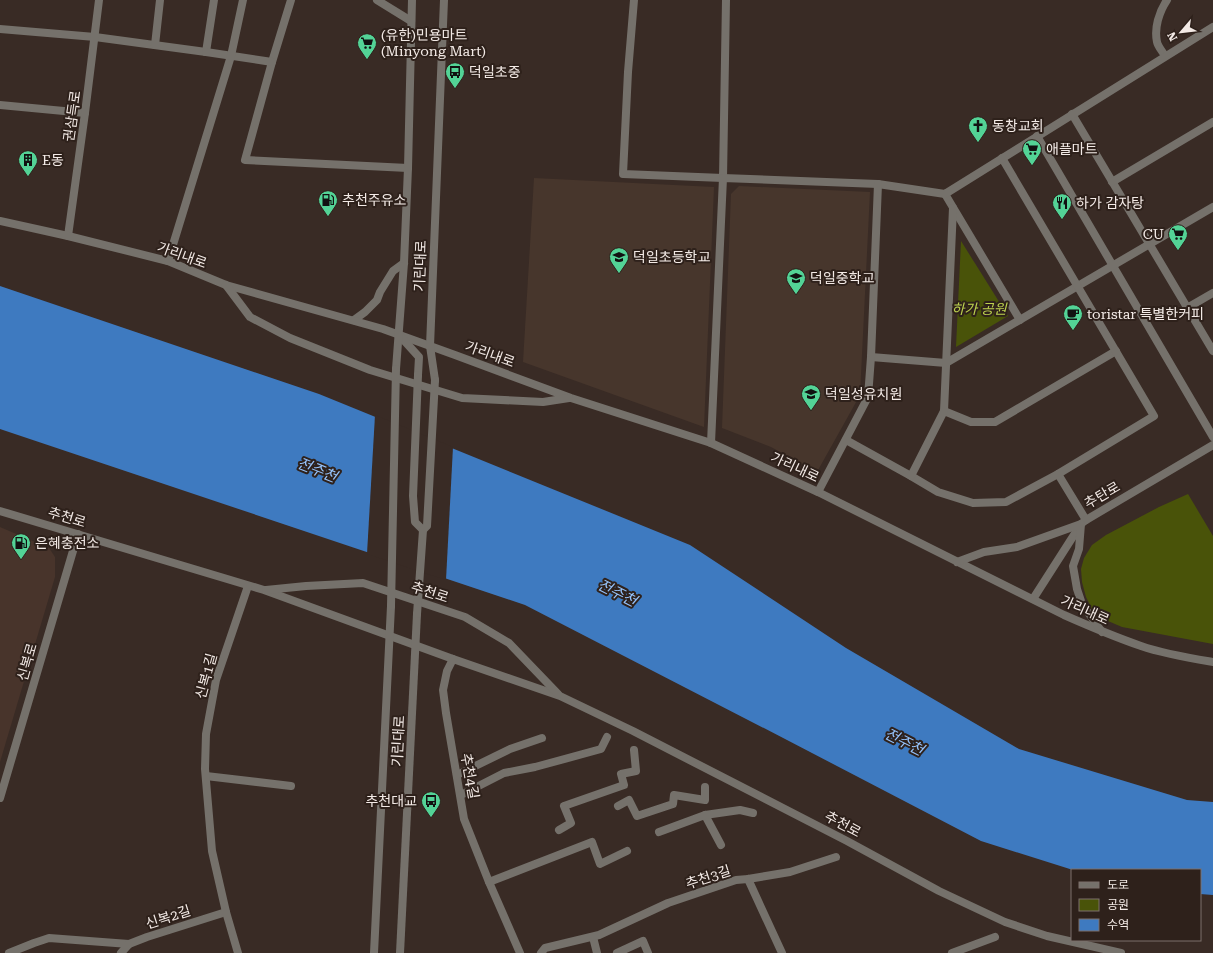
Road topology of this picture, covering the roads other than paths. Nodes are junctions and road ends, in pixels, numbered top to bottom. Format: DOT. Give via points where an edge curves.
graph roads {
  1 [pos="99,0"];
  2 [pos="160,0"];
  3 [pos="214,0"];
  4 [pos="243,0"];
  5 [pos="291,0"];
  6 [pos="377,0"];
  7 [pos="412,0"];
  8 [pos="444,0"];
  9 [pos="634,0"];
  10 [pos="726,0"];
  11 [pos="1167,0"];
  12 [pos="411,21"];
  13 [pos="1213,27"];
  14 [pos="0,29"];
  15 [pos="95,37"];
  16 [pos="154,45"];
  17 [pos="206,52"];
  18 [pos="231,56"];
  19 [pos="1165,56"];
  20 [pos="272,62"];
  21 [pos="0,106"];
  22 [pos="86,113"];
  23 [pos="1072,114"];
  24 [pos="1213,122"];
  25 [pos="1037,136"];
  26 [pos="1002,158"];
  27 [pos="408,168"];
  28 [pos="723,178"];
  29 [pos="1112,182"];
  30 [pos="878,184"];
  31 [pos="945,194"];
  32 [pos="1213,207"];
  33 [pos="953,208"];
  34 [pos="0,221"];
  35 [pos="68,236"];
  36 [pos="1150,244"];
  37 [pos="168,261"];
  38 [pos="404,263"];
  39 [pos="1112,266"];
  40 [pos="226,285"];
  41 [pos="1077,287"];
  42 [pos="1213,293"];
  43 [pos="1187,308"];
  44 [pos="354,320"];
  45 [pos="1020,320"];
  46 [pos="399,335"];
  47 [pos="430,346"];
  48 [pos="1116,351"];
  49 [pos="1213,351"];
  50 [pos="871,357"];
  51 [pos="946,362"];
  52 [pos="571,398"];
  53 [pos="944,410"];
  54 [pos="1213,437"];
  55 [pos="846,440"];
  56 [pos="710,443"];
  57 [pos="1213,445"];
  58 [pos="1058,474"];
  59 [pos="910,476"];
  60 [pos="818,492"];
  61 [pos="0,511"];
  62 [pos="1083,522"];
  63 [pos="423,530"];
  64 [pos="78,534"];
  65 [pos="957,562"];
  66 [pos="248,586"];
  67 [pos="264,590"];
  68 [pos="1033,599"];
  69 [pos="1102,632"];
  70 [pos="389,635"];
  71 [pos="416,645"];
  72 [pos="453,659"];
  73 [pos="1213,662"];
  74 [pos="560,696"];
  75 [pos="607,737"];
  76 [pos="542,738"];
  77 [pos="634,750"];
  78 [pos="457,775"];
  79 [pos="206,776"];
  80 [pos="290,786"];
  81 [pos="705,787"];
  82 [pos="461,795"];
  83 [pos="0,798"];
  84 [pos="618,806"];
  85 [pos="753,813"];
  86 [pos="705,815"];
  87 [pos="559,830"];
  88 [pos="659,832"];
  89 [pos="721,845"];
  90 [pos="627,851"];
  91 [pos="836,857"];
  92 [pos="748,879"];
  93 [pos="489,882"];
  94 [pos="226,912"];
  95 [pos="593,937"];
  96 [pos="995,937"];
  97 [pos="130,944"];
  98 [pos="9,953"];
  99 [pos="121,953"];
  100 [pos="238,953"];
  101 [pos="374,953"];
  102 [pos="400,953"];
  103 [pos="520,953"];
  104 [pos="541,953"];
  105 [pos="597,953"];
  106 [pos="617,953"];
  107 [pos="648,953"];
  108 [pos="782,953"];
  109 [pos="952,953"];
  110 [pos="1121,953"];
  1 -- 15 [label="street, 권삼득로"];
  2 -- 16 [label="street"];
  3 -- 17 [label="street"];
  4 -- 18 [label="street"];
  5 -- 20 [label="street"];
  6 -- 12 [label="street"];
  7 -- 12 [label="street, 기린대로"];
  8 -- 47 [label="street, 기린대로"];
  9 -- 28 [label="street" via="623,174"];
  10 -- 28 [label="street"];
  11 -- 19 [label="street" via="1160,11 1157,28 1157,43"];
  12 -- 27 [label="street, 기린대로"];
  13 -- 19 [label="street"];
  14 -- 15 [label="street"];
  15 -- 16 [label="street"];
  15 -- 22 [label="street, 권삼득로"];
  16 -- 17 [label="street"];
  17 -- 18 [label="street"];
  18 -- 20 [label="street"];
  18 -- 37 [label="street"];
  19 -- 23 [label="street"];
  20 -- 27 [label="street" via="245,160"];
  21 -- 22 [label="street"];
  22 -- 35 [label="street, 권삼득로"];
  23 -- 25 [label="street"];
  23 -- 29 [label="street"];
  24 -- 29 [label="street"];
  25 -- 26 [label="street"];
  25 -- 39 [label="street"];
  26 -- 31 [label="street"];
  26 -- 41 [label="street"];
  27 -- 38 [label="street, 기린대로"];
  28 -- 30 [label="street"];
  28 -- 56 [label="street"];
  29 -- 36 [label="street"];
  30 -- 31 [label="street"];
  30 -- 50 [label="street"];
  31 -- 33 [label="street"];
  32 -- 36 [label="street"];
  33 -- 45 [label="street"];
  33 -- 51 [label="street"];
  34 -- 35 [label="street, 가리내로"];
  35 -- 37 [label="street, 가리내로"];
  36 -- 39 [label="street"];
  36 -- 43 [label="street"];
  37 -- 40 [label="street, 가리내로"];
  38 -- 44 [label="street" via="393,270 377,300"];
  38 -- 46 [label="street, 기린대로"];
  39 -- 41 [label="street"];
  39 -- 54 [label="street"];
  40 -- 44 [label="street, 가리내로"];
  40 -- 52 [label="street" via="250,317 290,338 370,370 462,398 543,402"];
  41 -- 45 [label="street"];
  41 -- 48 [label="street"];
  42 -- 43 [label="street"];
  43 -- 49 [label="street"];
  44 -- 46 [label="street, 가리내로"];
  45 -- 51 [label="street"];
  46 -- 47 [label="street, 가리내로"];
  46 -- 63 [label="street, bridge" via="419,357 413,496 415,522"];
  46 -- 70 [label="street, 기린대로, bridge"];
  47 -- 52 [label="street, 가리내로"];
  47 -- 63 [label="street, 기린대로, bridge" via="435,380 431,477 427,526"];
  48 -- 53 [label="street" via="995,422 972,422"];
  48 -- 58 [label="street" via="1154,416"];
  50 -- 51 [label="street"];
  50 -- 55 [label="street" via="868,397"];
  51 -- 53 [label="street"];
  52 -- 56 [label="street, 가리내로"];
  53 -- 59 [label="street"];
  55 -- 59 [label="street"];
  55 -- 60 [label="street"];
  56 -- 60 [label="street, 가리내로"];
  57 -- 62 [label="street, 추탄로"];
  58 -- 59 [label="street" via="1006,502 973,503 938,492"];
  58 -- 62 [label="street"];
  60 -- 65 [label="street, 가리내로"];
  61 -- 64 [label="street, 추천로"];
  62 -- 65 [label="street" via="1017,547 984,552"];
  62 -- 68 [label="street, 추탄로"];
  62 -- 69 [label="street" via="1079,549 1073,566 1082,604"];
  63 -- 71 [label="street, 기린대로, bridge"];
  64 -- 66 [label="street, 추천로"];
  64 -- 83 [label="street, 신복로"];
  65 -- 68 [label="street, 가리내로"];
  66 -- 67 [label="street, 추천로"];
  66 -- 79 [label="street, 신복1길" via="216,680 206,734"];
  67 -- 70 [label="street, 추천로"];
  67 -- 74 [label="street, 추천로" via="363,583 466,617 509,643"];
  68 -- 69 [label="street, 가리내로"];
  69 -- 73 [label="street, 가리내로" via="1181,657"];
  70 -- 71 [label="street, 추천로"];
  70 -- 101 [label="street, 기린대로"];
  71 -- 72 [label="street, 추천로"];
  71 -- 102 [label="street, 기린대로"];
  72 -- 74 [label="street, 추천로"];
  72 -- 78 [label="street, 추천4길" via="447,671 444,690"];
  74 -- 110 [label="street, 추천로" via="840,837 939,891 1005,922 1047,936"];
  75 -- 82 [label="street" via="601,749 504,773"];
  76 -- 78 [label="street" via="510,749"];
  77 -- 87 [label="street" via="636,771 621,774 624,785 564,806 571,823"];
  78 -- 82 [label="street, 추천4길"];
  79 -- 80 [label="street"];
  79 -- 94 [label="street, 신복1길" via="212,851"];
  81 -- 84 [label="street" via="705,800 674,795 673,804 637,816 629,800"];
  82 -- 93 [label="street, 추천4길" via="464,819"];
  85 -- 86 [label="street" via="740,810"];
  86 -- 88 [label="street"];
  86 -- 89 [label="street"];
  90 -- 93 [label="street" via="600,864 592,842"];
  91 -- 92 [label="street, 추천3길" via="790,872"];
  92 -- 95 [label="street, 추천3길" via="736,880 668,903"];
  92 -- 108 [label="street"];
  93 -- 103 [label="street, 추천4길"];
  94 -- 97 [label="street, 신복2길"];
  94 -- 100 [label="street, 신복1길"];
  95 -- 104 [label="street, 추천3길" via="545,948"];
  95 -- 105 [label="street"];
  96 -- 109 [label="street"];
  97 -- 98 [label="street" via="49,938"];
  97 -- 99 [label="street, 신복2길"];
  106 -- 107 [label="street" via="643,941"];
}
